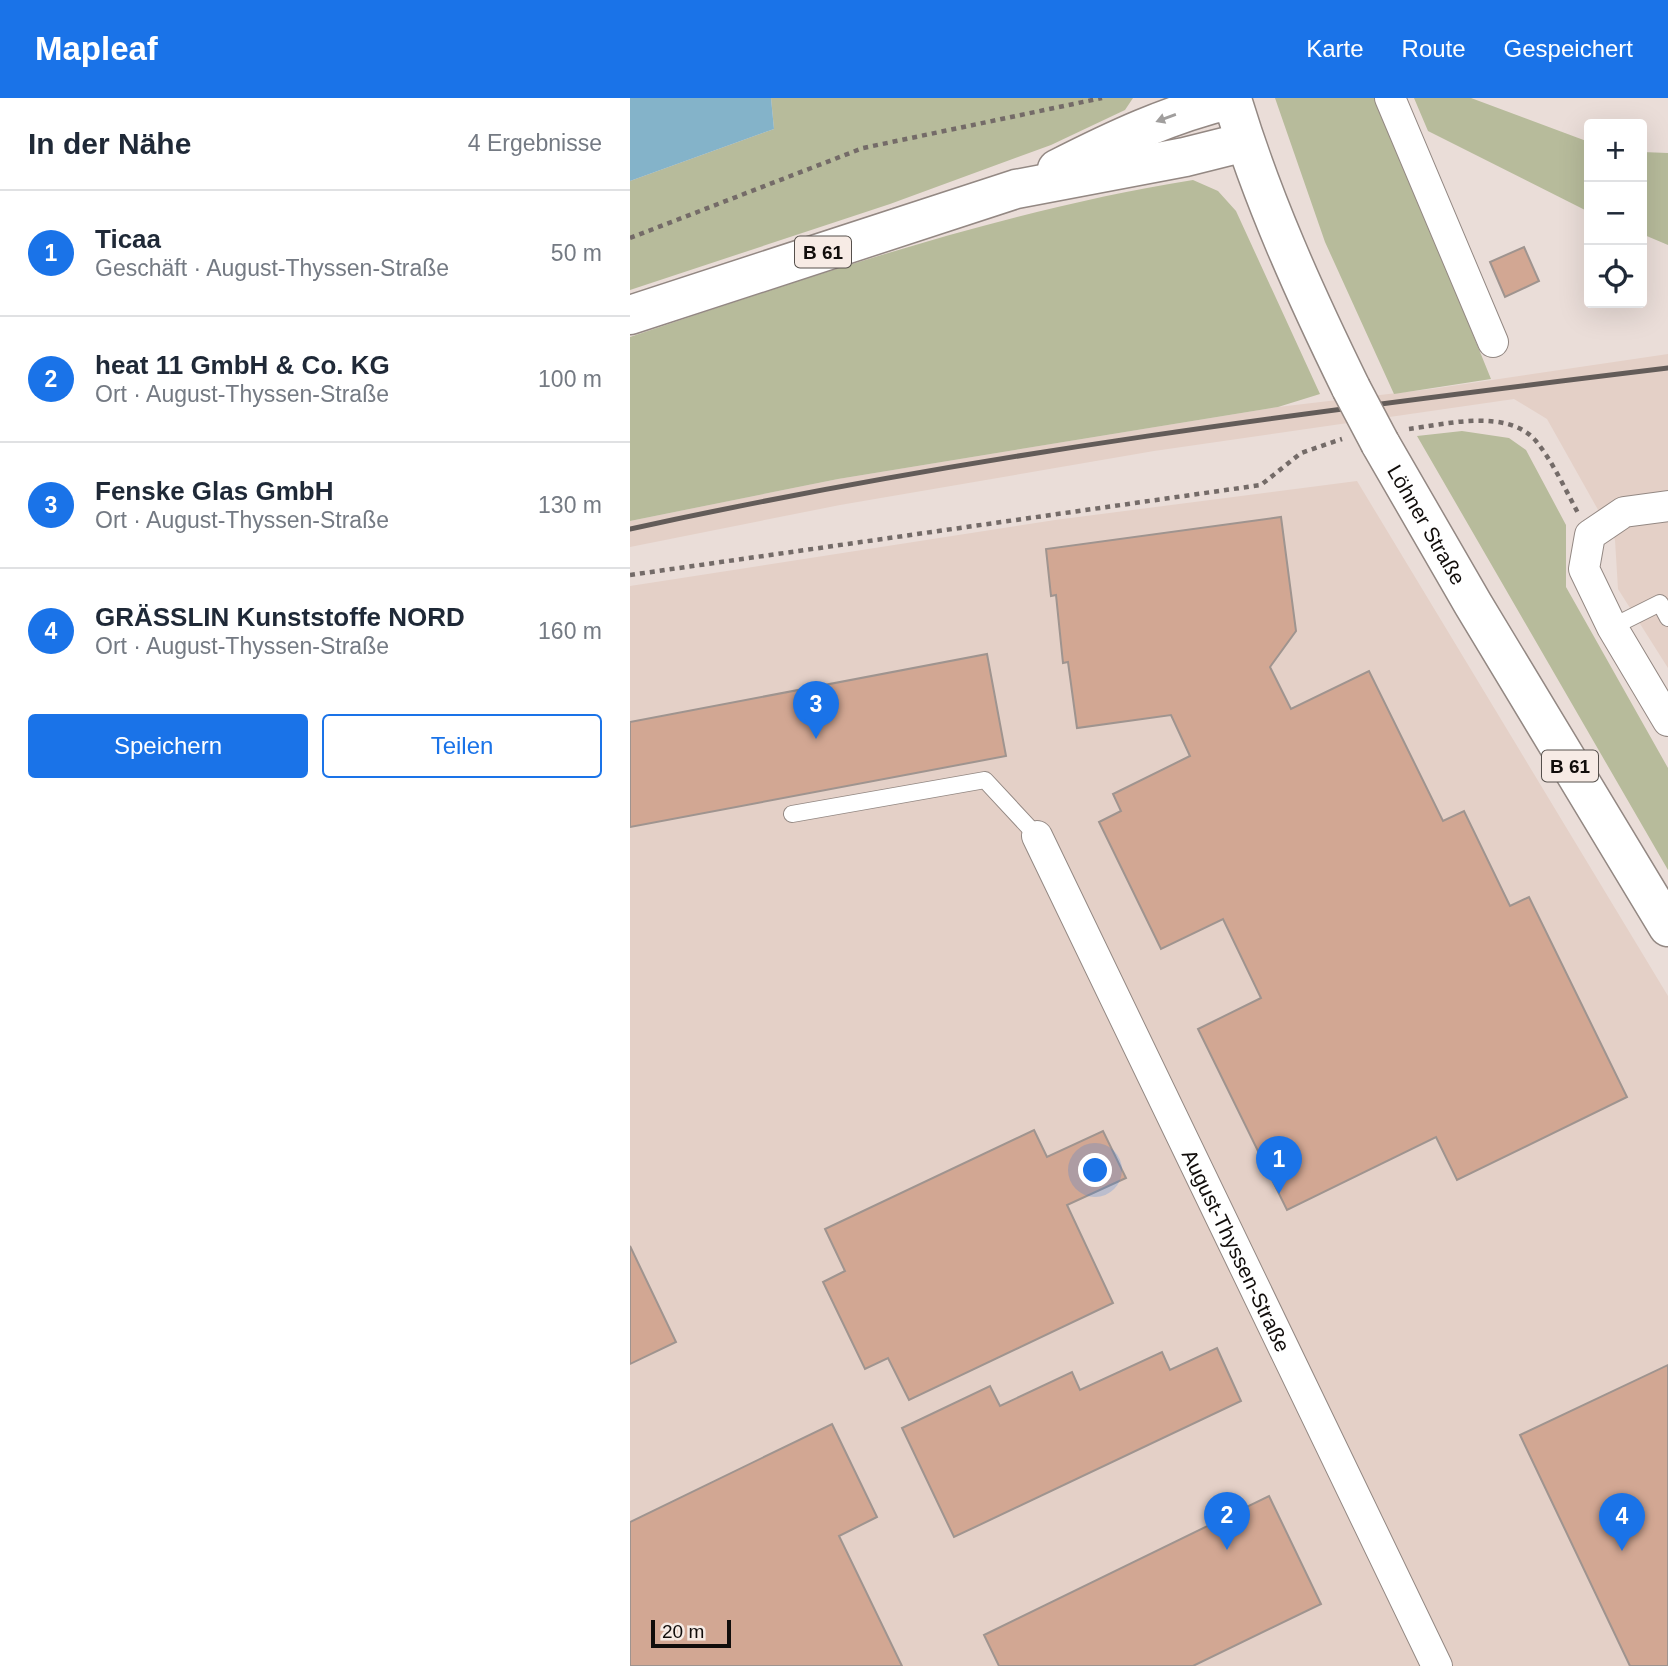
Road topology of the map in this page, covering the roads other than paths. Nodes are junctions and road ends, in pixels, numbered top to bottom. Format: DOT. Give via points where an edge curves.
graph roads {
  1 [pos="1390,98"];
  2 [pos="1231,99"];
  3 [pos="1245,142"];
  4 [pos="1016,189"];
  5 [pos="630,315"];
  6 [pos="1493,342"];
  7 [pos="1668,506"];
  8 [pos="1664,601"];
  9 [pos="1668,618"];
  10 [pos="1612,627"];
  11 [pos="1668,721"];
  12 [pos="792,814"];
  13 [pos="1037,836"];
  14 [pos="1666,921"];
  15 [pos="1437,1666"];
  1 -- 6 [label="street"];
  2 -- 3 [label="main road, Löhner Straße / B 61"];
  2 -- 4 [label="main road, B 61, one-way" via="1138,128"];
  3 -- 4 [label="main road, B 61"];
  3 -- 14 [label="main road, Löhner Straße / B 61, bridge" via="1302,288 1373,437"];
  4 -- 5 [label="main road, B 61"];
  7 -- 10 [label="street" via="1624,512 1590,535 1584,569"];
  8 -- 9 [label="lane"];
  8 -- 10 [label="lane"];
  10 -- 11 [label="street"];
  12 -- 13 [label="lane" via="985,780"];
  13 -- 15 [label="street, August-Thyssen-Straße"];
}
